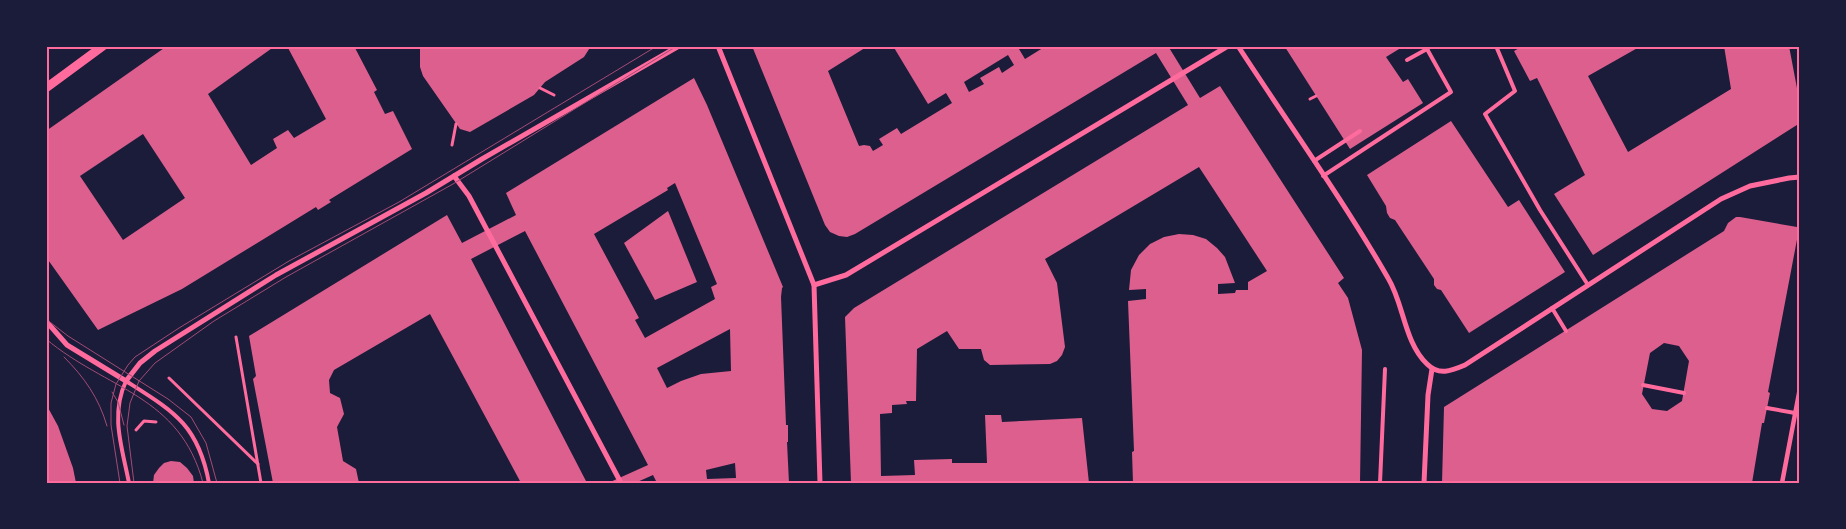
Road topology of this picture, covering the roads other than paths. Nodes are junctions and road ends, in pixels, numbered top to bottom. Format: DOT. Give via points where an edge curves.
graph roads {
  1 [pos="104,46"];
  2 [pos="679,46"];
  3 [pos="718,46"];
  4 [pos="1228,46"];
  5 [pos="1238,46"];
  6 [pos="1496,46"];
  7 [pos="1429,47"];
  8 [pos="1407,60"];
  9 [pos="46,88"];
  10 [pos="1360,131"];
  11 [pos="1314,161"];
  12 [pos="454,176"];
  13 [pos="1323,176"];
  14 [pos="1800,177"];
  15 [pos="1588,285"];
  16 [pos="814,286"];
  17 [pos="1552,308"];
  18 [pos="46,322"];
  19 [pos="1566,331"];
  20 [pos="1384,369"];
  21 [pos="1432,369"];
  22 [pos="126,381"];
  23 [pos="1643,385"];
  24 [pos="1800,388"];
  25 [pos="1684,393"];
  26 [pos="1767,408"];
  27 [pos="1795,413"];
  28 [pos="129,483"];
  29 [pos="209,483"];
  30 [pos="621,483"];
  31 [pos="820,483"];
  32 [pos="1380,483"];
  33 [pos="1424,483"];
  34 [pos="1782,483"];
  1 -- 9 [label="street"];
  2 -- 12 [label="street"];
  3 -- 16 [label="street"];
  4 -- 16 [label="street" via="846,275"];
  5 -- 11 [label="street"];
  6 -- 15 [label="lane" via="1515,91 1485,114"];
  7 -- 8 [label="lane"];
  7 -- 13 [label="lane" via="1451,92"];
  10 -- 11 [label="lane"];
  11 -- 13 [label="street"];
  12 -- 22 [label="street" via="276,275 154,351"];
  12 -- 30 [label="street" via="469,196"];
  13 -- 21 [label="street" via="1390,281 1412,342"];
  14 -- 15 [label="street" via="1750,186 1721,199"];
  15 -- 17 [label="street"];
  16 -- 31 [label="street"];
  17 -- 19 [label="lane"];
  17 -- 21 [label="street" via="1465,365 1452,371"];
  18 -- 22 [label="street" via="68,345"];
  20 -- 32 [label="lane"];
  21 -- 33 [label="street"];
  22 -- 28 [label="lane" via="117,416"];
  22 -- 29 [label="lane" via="184,423 204,459"];
  23 -- 25 [label="lane"];
  24 -- 27 [label="street"];
  26 -- 27 [label="lane"];
  27 -- 34 [label="street"];
}
